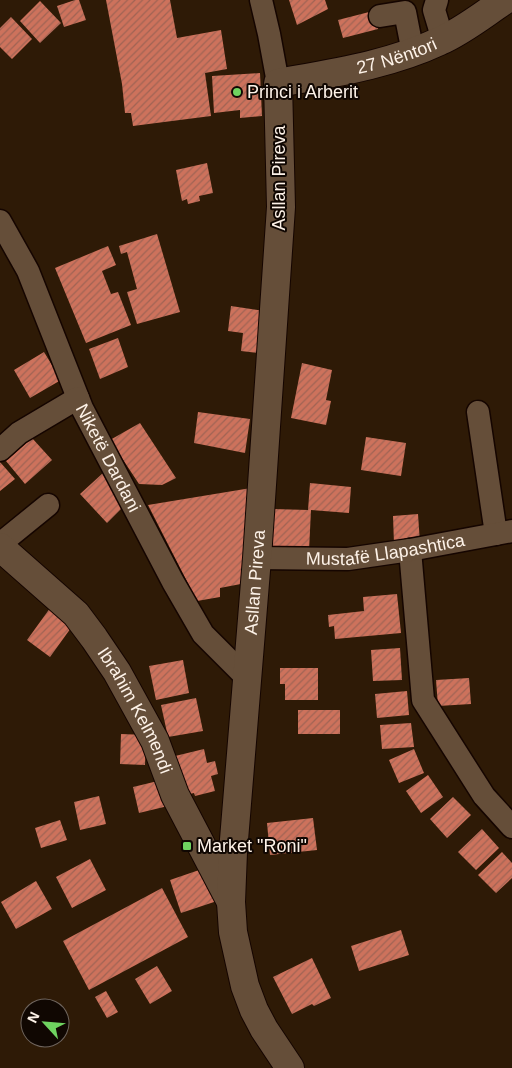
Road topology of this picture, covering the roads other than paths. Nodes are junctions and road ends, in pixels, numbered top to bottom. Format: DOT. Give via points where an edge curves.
graph roads {
  1 [pos="261,0"];
  2 [pos="437,0"];
  3 [pos="505,0"];
  4 [pos="380,16"];
  5 [pos="443,40"];
  6 [pos="414,53"];
  7 [pos="278,84"];
  8 [pos="0,221"];
  9 [pos="78,398"];
  10 [pos="478,412"];
  11 [pos="0,450"];
  12 [pos="48,505"];
  13 [pos="504,533"];
  14 [pos="0,546"];
  15 [pos="410,550"];
  16 [pos="257,558"];
  17 [pos="247,678"];
  18 [pos="512,827"];
  19 [pos="230,902"];
  20 [pos="290,1068"];
  1 -- 7 [label="street"];
  2 -- 5 [label="street" via="434,10"];
  3 -- 5 [label="street, 27 Nëntori"];
  4 -- 6 [label="street" via="405,12"];
  5 -- 6 [label="street, 27 Nëntori"];
  6 -- 7 [label="street, 27 Nëntori" via="374,65"];
  7 -- 16 [label="street, Asllan Pireva" via="281,208"];
  8 -- 9 [label="street, Niketë Dardani" via="28,271"];
  9 -- 11 [label="street" via="19,433"];
  9 -- 17 [label="street, Niketë Dardani" via="203,634"];
  10 -- 13 [label="street"];
  12 -- 14 [label="street"];
  13 -- 15 [label="street, Mustafë Llapashtica"];
  14 -- 19 [label="street, Ibrahim Kelmendi" via="76,614 117,672 155,741 175,795"];
  15 -- 16 [label="street, Mustafë Llapashtica" via="348,559"];
  15 -- 18 [label="street" via="424,700 484,796"];
  16 -- 17 [label="street, Asllan Pireva"];
  17 -- 19 [label="street, Asllan Pireva"];
  19 -- 20 [label="street, Asllan Pireva" via="245,986 264,1029"];
}
